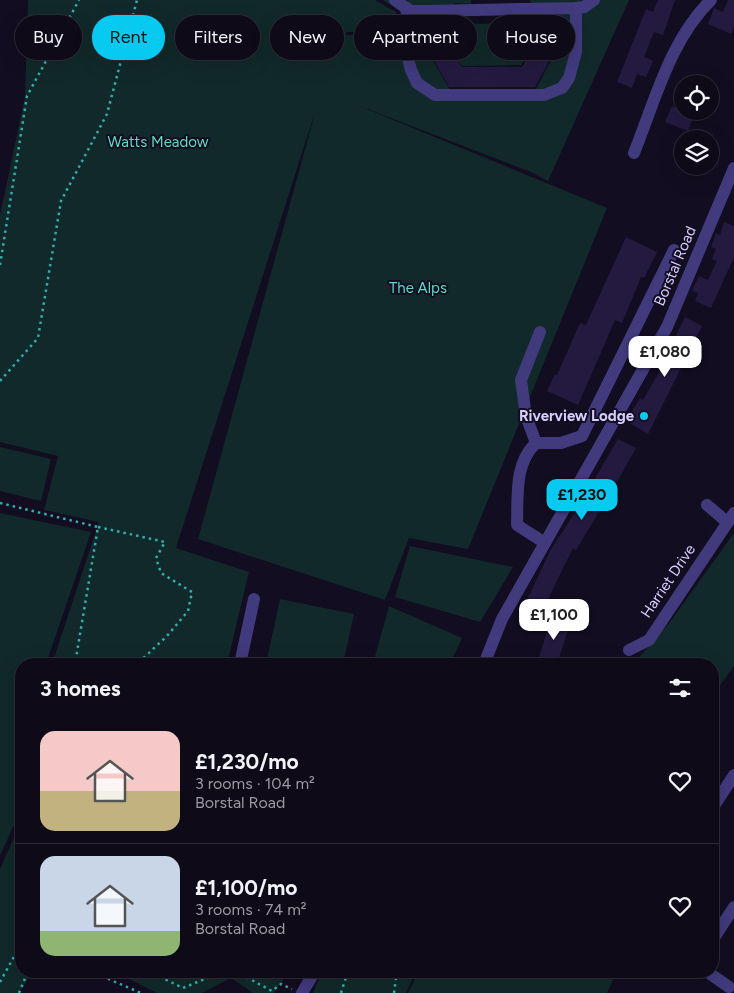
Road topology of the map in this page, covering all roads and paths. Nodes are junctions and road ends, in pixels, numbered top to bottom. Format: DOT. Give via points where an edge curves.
graph roads {
  1 [pos="79,0"];
  2 [pos="137,0"];
  3 [pos="394,0"];
  4 [pos="594,0"];
  5 [pos="711,0"];
  6 [pos="406,8"];
  7 [pos="576,8"];
  8 [pos="634,153"];
  9 [pos="734,168"];
  10 [pos="674,250"];
  11 [pos="0,266"];
  12 [pos="540,332"];
  13 [pos="0,380"];
  14 [pos="536,443"];
  15 [pos="0,503"];
  16 [pos="707,506"];
  17 [pos="731,517"];
  18 [pos="98,527"];
  19 [pos="545,543"];
  20 [pos="254,599"];
  21 [pos="629,650"];
  22 [pos="76,658"];
  23 [pos="144,658"];
  24 [pos="241,658"];
  25 [pos="486,658"];
  26 [pos="734,775"];
  27 [pos="719,798"];
  28 [pos="734,907"];
  29 [pos="719,930"];
  30 [pos="15,955"];
  31 [pos="25,978"];
  32 [pos="106,978"];
  33 [pos="162,978"];
  34 [pos="207,978"];
  35 [pos="248,978"];
  36 [pos="311,978"];
  37 [pos="346,978"];
  38 [pos="396,978"];
  39 [pos="716,978"];
  40 [pos="0,982"];
  41 [pos="730,987"];
  42 [pos="19,993"];
  43 [pos="141,993"];
  44 [pos="302,993"];
  45 [pos="342,993"];
  46 [pos="394,993"];
  1 -- 11 [label="path" via="27,96"];
  2 -- 13 [label="path" via="107,114 61,201 38,338"];
  3 -- 6 [label="street"];
  4 -- 7 [label="street"];
  5 -- 8 [label="street" via="684,34"];
  6 -- 7 [label="street" via="419,11"];
  6 -- 7 [label="street" via="407,55 417,83 435,95 544,95 562,88 569,78 576,52"];
  9 -- 19 [label="street, Borstal Road" via="667,327"];
  10 -- 14 [label="street" via="582,436 562,443"];
  12 -- 14 [label="street" via="521,380 526,416"];
  14 -- 19 [label="street" via="525,452 518,479 517,525"];
  15 -- 18 [label="path"];
  16 -- 17 [label="street, Harriet Drive"];
  17 -- 21 [label="street, Harriet Drive" via="649,640"];
  18 -- 22 [label="path"];
  18 -- 23 [label="path" via="165,542 156,558 161,573 192,592 188,611"];
  19 -- 25 [label="street, Borstal Road" via="502,619"];
  20 -- 24 [label="street"];
  26 -- 27 [label="street"];
  28 -- 29 [label="street"];
  30 -- 40 [label="path"];
  31 -- 42 [label="path"];
  32 -- 43 [label="path"];
  33 -- 34 [label="path" via="183,988"];
  35 -- 44 [label="path" via="272,991 281,984"];
  36 -- 44 [label="street"];
  37 -- 45 [label="path"];
  38 -- 46 [label="path"];
  39 -- 41 [label="street"];
}
